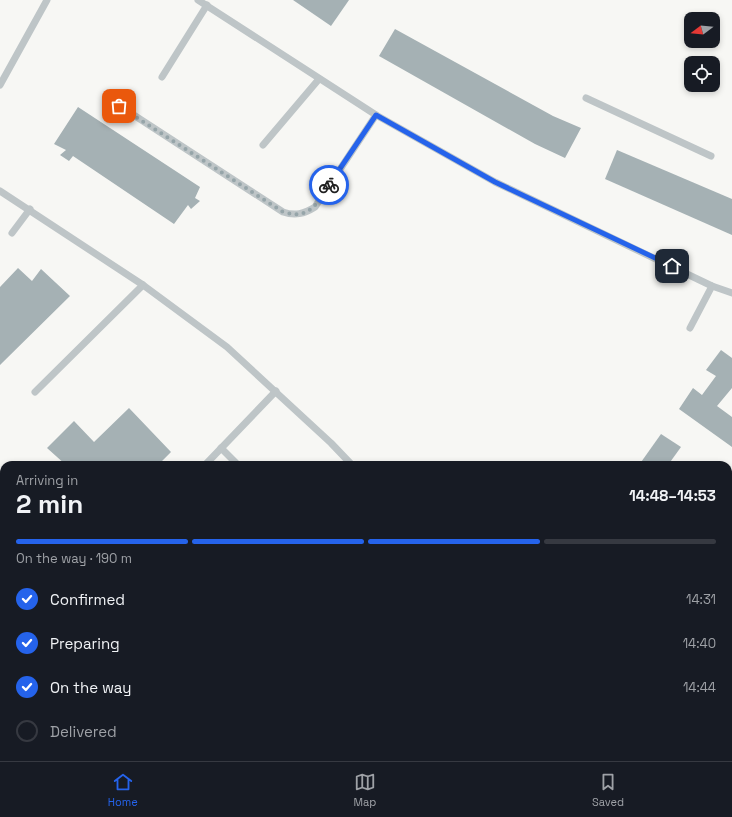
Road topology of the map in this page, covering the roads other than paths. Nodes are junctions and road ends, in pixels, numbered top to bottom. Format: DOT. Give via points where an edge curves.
graph roads {
  1 [pos="48,0"];
  2 [pos="198,0"];
  3 [pos="207,5"];
  4 [pos="162,77"];
  5 [pos="319,79"];
  6 [pos="0,85"];
  7 [pos="106,97"];
  8 [pos="586,98"];
  9 [pos="376,115"];
  10 [pos="263,145"];
  11 [pos="711,156"];
  12 [pos="0,191"];
  13 [pos="30,209"];
  14 [pos="12,233"];
  15 [pos="143,284"];
  16 [pos="712,286"];
  17 [pos="732,294"];
  18 [pos="690,328"];
  19 [pos="276,391"];
  20 [pos="35,392"];
  21 [pos="222,448"];
  22 [pos="209,461"];
  23 [pos="234,461"];
  24 [pos="348,461"];
  1 -- 6 [label="lane"];
  2 -- 3 [label="lane"];
  3 -- 4 [label="lane"];
  3 -- 5 [label="lane"];
  5 -- 9 [label="lane"];
  5 -- 10 [label="lane"];
  7 -- 9 [label="lane" via="283,212 292,215 308,212 315,207"];
  8 -- 11 [label="lane"];
  9 -- 16 [label="lane" via="495,182"];
  12 -- 13 [label="lane"];
  13 -- 14 [label="lane"];
  13 -- 15 [label="lane"];
  15 -- 19 [label="lane" via="227,347"];
  15 -- 20 [label="lane"];
  16 -- 17 [label="lane"];
  16 -- 18 [label="lane"];
  19 -- 21 [label="lane"];
  19 -- 24 [label="lane"];
  21 -- 22 [label="lane"];
  21 -- 23 [label="lane"];
}
